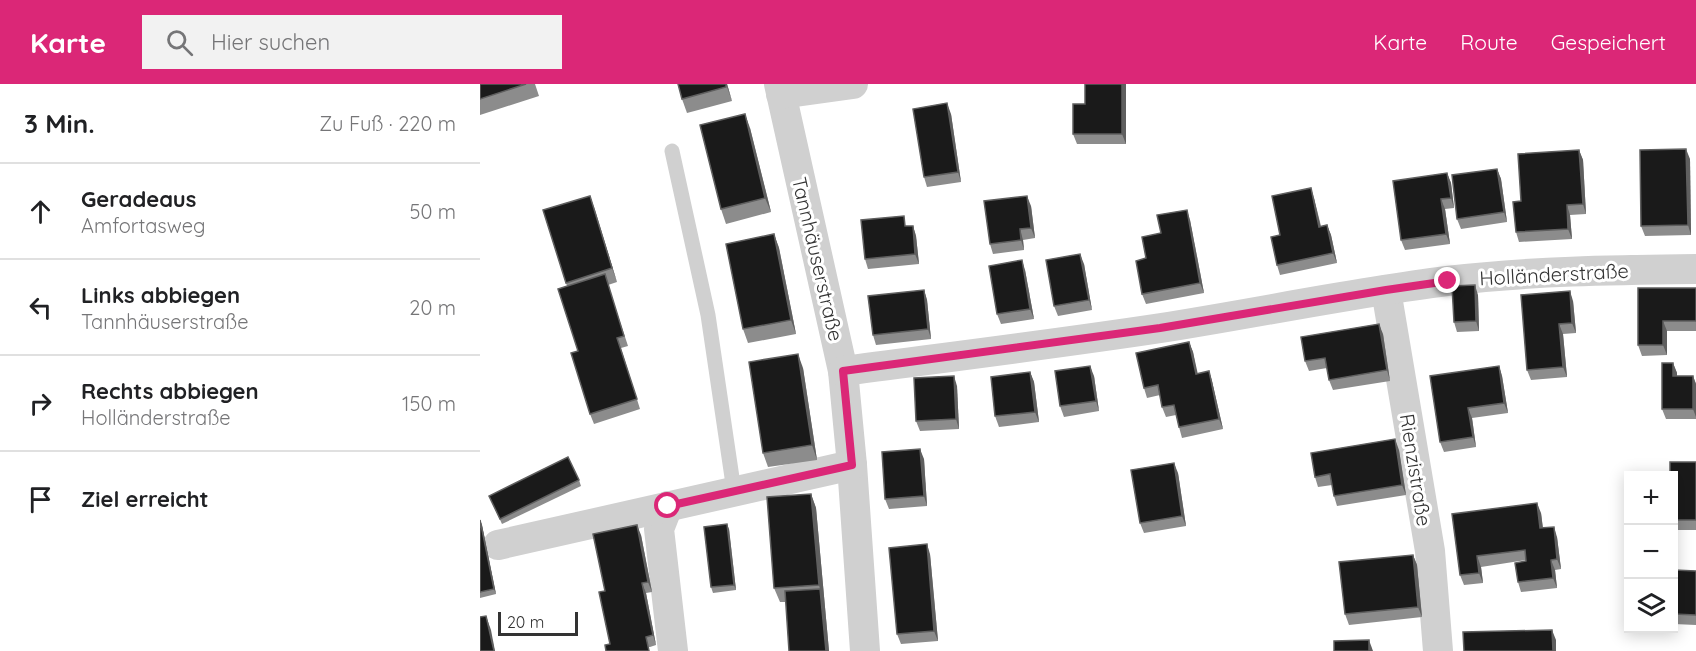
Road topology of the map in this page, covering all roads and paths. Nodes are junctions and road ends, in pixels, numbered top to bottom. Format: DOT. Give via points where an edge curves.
graph roads {
  1 [pos="853,84"];
  2 [pos="780,89"];
  3 [pos="672,151"];
  4 [pos="1696,269"];
  5 [pos="1386,290"];
  6 [pos="843,371"];
  7 [pos="852,465"];
  8 [pos="734,491"];
  9 [pos="668,506"];
  10 [pos="498,544"];
  11 [pos="673,651"];
  12 [pos="865,651"];
  13 [pos="1438,651"];
  1 -- 2 [label="street"];
  2 -- 6 [label="street, Tannhäuserstraße"];
  3 -- 8 [label="lane" via="708,315"];
  4 -- 5 [label="street, Holländerstraße" via="1512,275"];
  5 -- 6 [label="street, Holländerstraße" via="1160,328"];
  5 -- 13 [label="street, Rienzistraße" via="1430,551"];
  6 -- 7 [label="street, Tannhäuserstraße"];
  7 -- 8 [label="street"];
  7 -- 12 [label="street, Tannhäuserstraße"];
  8 -- 9 [label="street"];
  9 -- 10 [label="street"];
  9 -- 11 [label="street" via="659,530"];
}
